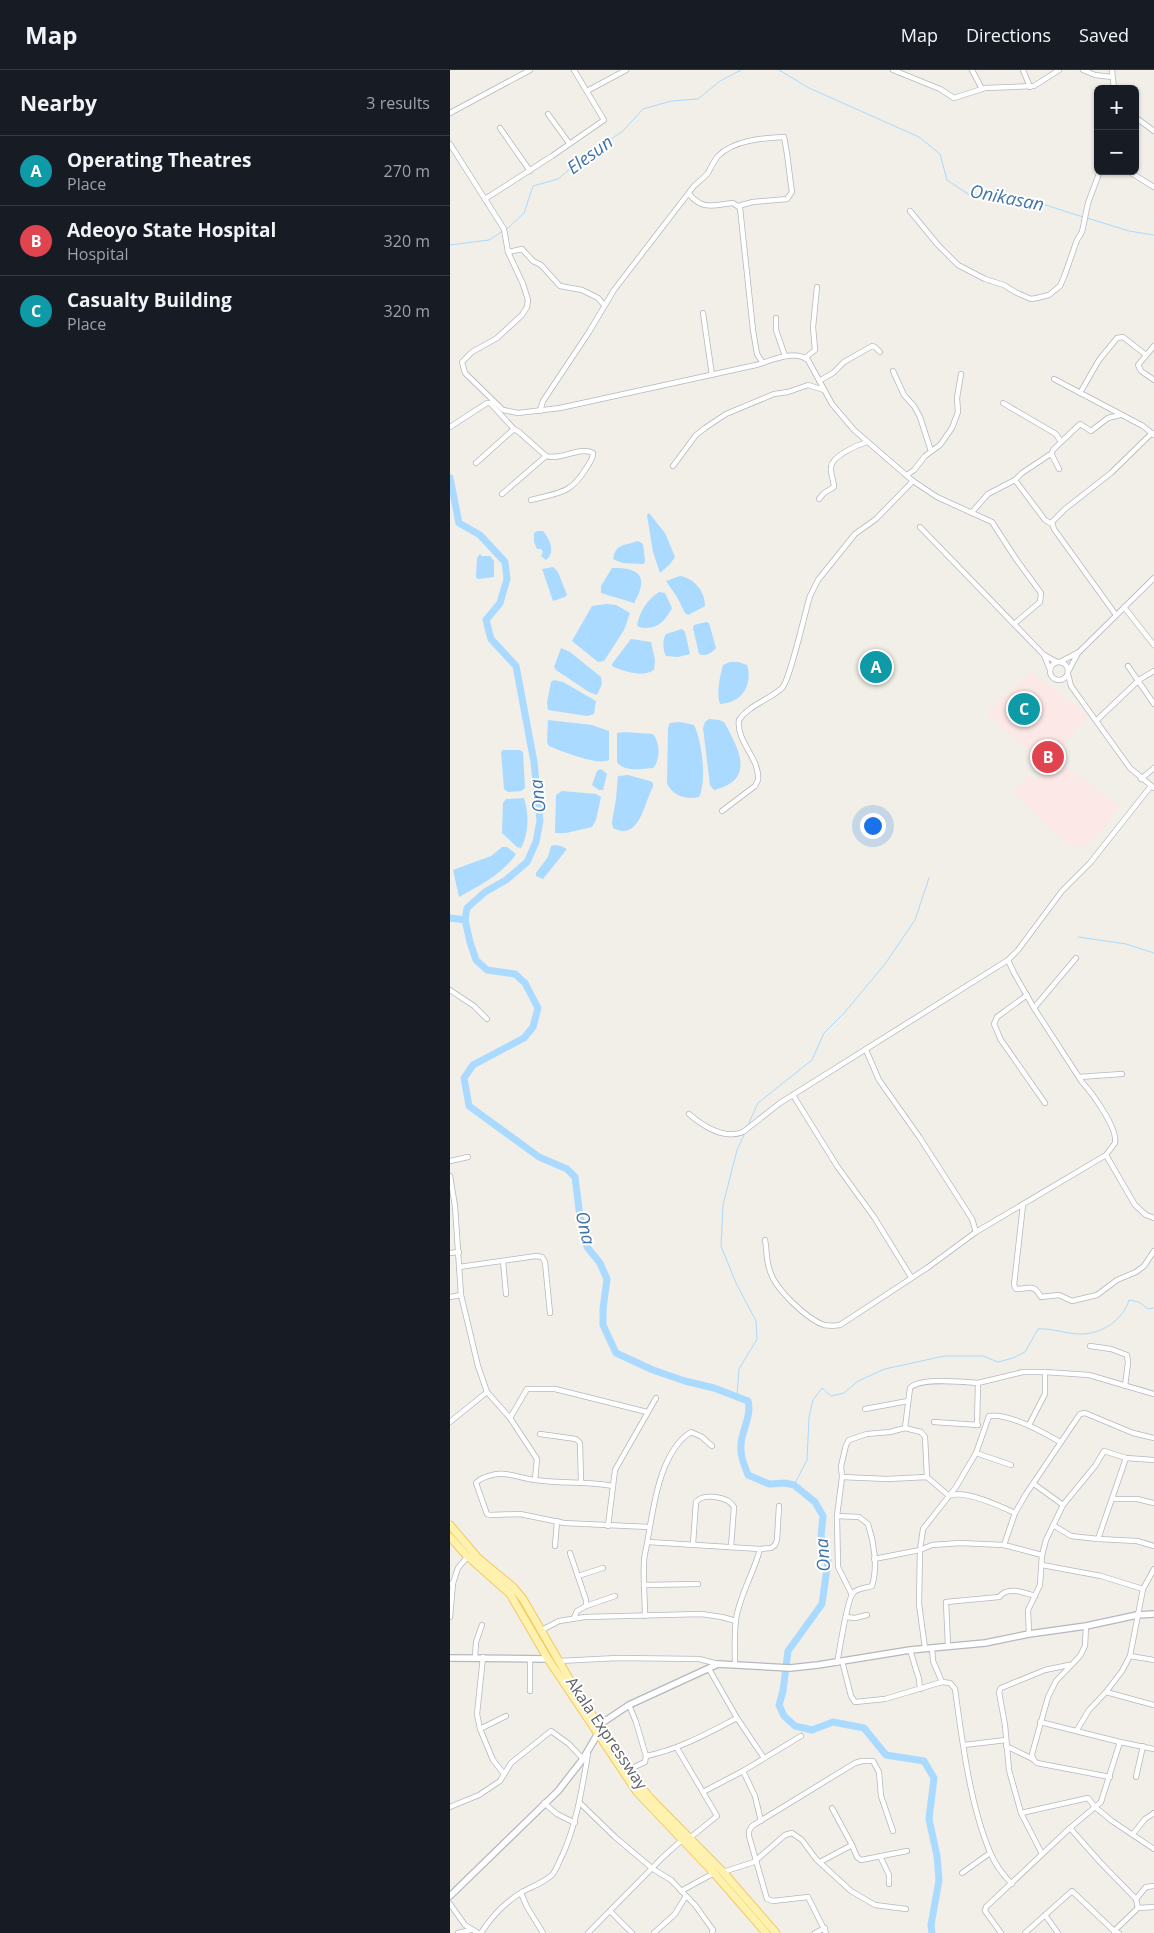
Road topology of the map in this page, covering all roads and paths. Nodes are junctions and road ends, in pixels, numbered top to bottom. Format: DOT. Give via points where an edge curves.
graph roads {
  1 [pos="529,70"];
  2 [pos="574,70"];
  3 [pos="626,70"];
  4 [pos="893,70"];
  5 [pos="972,70"];
  6 [pos="1023,70"];
  7 [pos="1059,70"];
  8 [pos="1083,70"];
  9 [pos="1112,70"];
  10 [pos="1112,78"];
  11 [pos="1113,85"];
  12 [pos="1030,87"];
  13 [pos="982,88"];
  14 [pos="587,91"];
  15 [pos="450,113"];
  16 [pos="548,114"];
  17 [pos="1139,120"];
  18 [pos="500,128"];
  19 [pos="1154,131"];
  20 [pos="569,143"];
  21 [pos="450,144"];
  22 [pos="530,171"];
  23 [pos="1099,175"];
  24 [pos="1134,175"];
  25 [pos="1154,187"];
  26 [pos="689,194"];
  27 [pos="485,199"];
  28 [pos="738,206"];
  29 [pos="910,211"];
  30 [pos="508,252"];
  31 [pos="817,287"];
  32 [pos="604,305"];
  33 [pos="704,312"];
  34 [pos="776,318"];
  35 [pos="1154,346"];
  36 [pos="880,352"];
  37 [pos="1146,355"];
  38 [pos="785,356"];
  39 [pos="805,358"];
  40 [pos="763,363"];
  41 [pos="893,371"];
  42 [pos="961,374"];
  43 [pos="712,375"];
  44 [pos="1054,379"];
  45 [pos="1154,380"];
  46 [pos="819,381"];
  47 [pos="824,390"];
  48 [pos="1080,393"];
  49 [pos="1003,403"];
  50 [pos="506,410"];
  51 [pos="540,411"];
  52 [pos="1120,415"];
  53 [pos="502,418"];
  54 [pos="450,427"];
  55 [pos="514,429"];
  56 [pos="1153,434"];
  57 [pos="867,442"];
  58 [pos="1061,442"];
  59 [pos="931,451"];
  60 [pos="1051,455"];
  61 [pos="546,456"];
  62 [pos="476,463"];
  63 [pos="673,466"];
  64 [pos="1059,469"];
  65 [pos="907,475"];
  66 [pos="1015,480"];
  67 [pos="913,481"];
  68 [pos="502,494"];
  69 [pos="531,500"];
  70 [pos="819,500"];
  71 [pos="972,512"];
  72 [pos="1052,524"];
  73 [pos="920,527"];
  74 [pos="1154,578"];
  75 [pos="1124,607"];
  76 [pos="1116,615"];
  77 [pos="1014,624"];
  78 [pos="1154,645"];
  79 [pos="1079,652"];
  80 [pos="1044,655"];
  81 [pos="1058,662"];
  82 [pos="1128,666"];
  83 [pos="1050,670"];
  84 [pos="1154,671"];
  85 [pos="1068,672"];
  86 [pos="1061,680"];
  87 [pos="1139,680"];
  88 [pos="1071,686"];
  89 [pos="1154,704"];
  90 [pos="1097,720"];
  91 [pos="1154,768"];
  92 [pos="1141,779"];
  93 [pos="1153,787"];
  94 [pos="722,811"];
  95 [pos="1076,958"];
  96 [pos="1008,960"];
  97 [pos="450,990"];
  98 [pos="1027,995"];
  99 [pos="1034,1008"];
  100 [pos="487,1018"];
  101 [pos="866,1050"];
  102 [pos="1122,1074"];
  103 [pos="1079,1077"];
  104 [pos="793,1095"];
  105 [pos="1045,1103"];
  106 [pos="689,1114"];
  107 [pos="1106,1155"];
  108 [pos="468,1157"];
  109 [pos="450,1161"];
  110 [pos="450,1176"];
  111 [pos="1023,1205"];
  112 [pos="1154,1218"];
  113 [pos="976,1232"];
  114 [pos="765,1240"];
  115 [pos="1154,1251"];
  116 [pos="459,1252"];
  117 [pos="450,1253"];
  118 [pos="502,1261"];
  119 [pos="459,1267"];
  120 [pos="911,1277"];
  121 [pos="506,1294"];
  122 [pos="461,1296"];
  123 [pos="450,1297"];
  124 [pos="550,1313"];
  125 [pos="1090,1346"];
  126 [pos="1045,1372"];
  127 [pos="978,1383"];
  128 [pos="1125,1386"];
  129 [pos="487,1392"];
  130 [pos="1154,1394"];
  131 [pos="656,1398"];
  132 [pos="908,1401"];
  133 [pos="865,1409"];
  134 [pos="647,1412"];
  135 [pos="510,1418"];
  136 [pos="450,1422"];
  137 [pos="934,1422"];
  138 [pos="977,1425"];
  139 [pos="1029,1425"];
  140 [pos="905,1428"];
  141 [pos="984,1428"];
  142 [pos="540,1434"];
  143 [pos="1154,1438"];
  144 [pos="1060,1442"];
  145 [pos="712,1446"];
  146 [pos="976,1452"];
  147 [pos="1126,1458"];
  148 [pos="1154,1460"];
  149 [pos="1011,1465"];
  150 [pos="842,1477"];
  151 [pos="927,1477"];
  152 [pos="535,1480"];
  153 [pos="581,1482"];
  154 [pos="1034,1484"];
  155 [pos="613,1486"];
  156 [pos="949,1496"];
  157 [pos="1112,1499"];
  158 [pos="1154,1503"];
  159 [pos="779,1506"];
  160 [pos="1063,1506"];
  161 [pos="1015,1513"];
  162 [pos="837,1516"];
  163 [pos="557,1521"];
  164 [pos="450,1525"];
  165 [pos="1053,1525"];
  166 [pos="608,1526"];
  167 [pos="649,1526"];
  168 [pos="450,1537"];
  169 [pos="1098,1539"];
  170 [pos="648,1542"];
  171 [pos="693,1544"];
  172 [pos="1004,1545"];
  173 [pos="555,1546"];
  174 [pos="1154,1546"];
  175 [pos="731,1547"];
  176 [pos="760,1549"];
  177 [pos="920,1550"];
  178 [pos="570,1553"];
  179 [pos="1042,1555"];
  180 [pos="468,1556"];
  181 [pos="874,1559"];
  182 [pos="1042,1565"];
  183 [pos="603,1568"];
  184 [pos="1154,1570"];
  185 [pos="578,1576"];
  186 [pos="452,1583"];
  187 [pos="698,1584"];
  188 [pos="644,1585"];
  189 [pos="1143,1589"];
  190 [pos="852,1595"];
  191 [pos="615,1596"];
  192 [pos="1035,1596"];
  193 [pos="586,1606"];
  194 [pos="1154,1614"];
  195 [pos="867,1615"];
  196 [pos="1137,1615"];
  197 [pos="645,1616"];
  198 [pos="450,1617"];
  199 [pos="846,1617"];
  200 [pos="574,1618"];
  201 [pos="736,1621"];
  202 [pos="482,1626"];
  203 [pos="1086,1626"];
  204 [pos="540,1630"];
  205 [pos="1029,1634"];
  206 [pos="948,1646"];
  207 [pos="928,1648"];
  208 [pos="910,1650"];
  209 [pos="1130,1656"];
  210 [pos="475,1657"];
  211 [pos="483,1657"];
  212 [pos="450,1658"];
  213 [pos="530,1659"];
  214 [pos="548,1659"];
  215 [pos="1154,1660"];
  216 [pos="559,1661"];
  217 [pos="840,1662"];
  218 [pos="718,1664"];
  219 [pos="735,1664"];
  220 [pos="1069,1665"];
  221 [pos="709,1669"];
  222 [pos="942,1682"];
  223 [pos="920,1689"];
  224 [pos="530,1691"];
  225 [pos="1106,1692"];
  226 [pos="629,1705"];
  227 [pos="1154,1705"];
  228 [pos="506,1716"];
  229 [pos="737,1718"];
  230 [pos="1040,1722"];
  231 [pos="599,1725"];
  232 [pos="480,1729"];
  233 [pos="1077,1730"];
  234 [pos="597,1735"];
  235 [pos="801,1736"];
  236 [pos="1120,1742"];
  237 [pos="1006,1743"];
  238 [pos="964,1745"];
  239 [pos="1143,1746"];
  240 [pos="677,1748"];
  241 [pos="1154,1749"];
  242 [pos="588,1752"];
  243 [pos="646,1756"];
  244 [pos="764,1758"];
  245 [pos="1033,1759"];
  246 [pos="583,1760"];
  247 [pos="628,1770"];
  248 [pos="744,1771"];
  249 [pos="504,1774"];
  250 [pos="1136,1777"];
  251 [pos="1110,1778"];
  252 [pos="703,1792"];
  253 [pos="649,1801"];
  254 [pos="544,1803"];
  255 [pos="580,1803"];
  256 [pos="450,1806"];
  257 [pos="1095,1807"];
  258 [pos="832,1808"];
  259 [pos="1021,1813"];
  260 [pos="1154,1813"];
  261 [pos="761,1821"];
  262 [pos="575,1823"];
  263 [pos="1070,1828"];
  264 [pos="893,1831"];
  265 [pos="1134,1834"];
  266 [pos="690,1837"];
  267 [pos="682,1840"];
  268 [pos="852,1845"];
  269 [pos="1154,1849"];
  270 [pos="907,1851"];
  271 [pos="990,1853"];
  272 [pos="1042,1854"];
  273 [pos="880,1856"];
  274 [pos="756,1861"];
  275 [pos="820,1862"];
  276 [pos="653,1869"];
  277 [pos="723,1872"];
  278 [pos="962,1872"];
  279 [pos="714,1873"];
  280 [pos="889,1884"];
  281 [pos="1012,1884"];
  282 [pos="1154,1886"];
  283 [pos="681,1891"];
  284 [pos="521,1893"];
  285 [pos="450,1896"];
  286 [pos="686,1896"];
  287 [pos="1136,1899"];
  288 [pos="450,1904"];
  289 [pos="1154,1907"];
  290 [pos="1138,1908"];
  291 [pos="906,1909"];
  292 [pos="610,1911"];
  293 [pos="1045,1915"];
  294 [pos="472,1930"];
  295 [pos="825,1931"];
  296 [pos="1117,1932"];
  297 [pos="458,1933"];
  298 [pos="479,1933"];
  299 [pos="543,1933"];
  300 [pos="588,1933"];
  301 [pos="632,1933"];
  302 [pos="654,1933"];
  303 [pos="712,1933"];
  304 [pos="766,1933"];
  305 [pos="776,1933"];
  306 [pos="815,1933"];
  307 [pos="1001,1933"];
  308 [pos="1025,1933"];
  309 [pos="1058,1933"];
  1 -- 15 [label="street"];
  2 -- 14 [label="street"];
  3 -- 14 [label="street"];
  4 -- 13 [label="street" via="954,98"];
  5 -- 13 [label="street"];
  6 -- 12 [label="street"];
  7 -- 12 [label="street"];
  8 -- 10 [label="street"];
  9 -- 10 [label="street"];
  10 -- 11 [label="street"];
  12 -- 13 [label="street"];
  14 -- 20 [label="street" via="604,120"];
  16 -- 20 [label="street"];
  17 -- 19 [label="street"];
  18 -- 22 [label="street"];
  20 -- 22 [label="street"];
  21 -- 27 [label="street"];
  22 -- 27 [label="street"];
  23 -- 29 [label="street" via="1082,232 1060,286 1049,295 1037,298 1031,299 958,265"];
  24 -- 25 [label="street"];
  26 -- 28 [label="street" via="708,206 733,203"];
  26 -- 28 [label="street" via="723,151 740,143 784,137 792,192 787,199"];
  26 -- 32 [label="street"];
  27 -- 30 [label="street" via="504,232"];
  28 -- 40 [label="street" via="757,354"];
  30 -- 32 [label="street" via="522,249 560,286 582,290"];
  30 -- 50 [label="street" via="523,284 527,306 522,315 497,338 472,352 461,365"];
  31 -- 39 [label="street" via="813,327 815,350"];
  32 -- 51 [label="street" via="543,401"];
  33 -- 43 [label="street"];
  34 -- 38 [label="street" via="776,330"];
  35 -- 37 [label="street"];
  36 -- 46 [label="street" via="872,346"];
  37 -- 45 [label="street" via="1138,367"];
  37 -- 48 [label="street" via="1123,337 1117,338 1099,360"];
  38 -- 39 [label="street"];
  38 -- 40 [label="street"];
  39 -- 46 [label="street"];
  40 -- 43 [label="street"];
  41 -- 59 [label="street" via="904,395 920,417"];
  42 -- 59 [label="street" via="956,420 949,433"];
  43 -- 51 [label="street"];
  44 -- 48 [label="street"];
  46 -- 47 [label="street"];
  47 -- 57 [label="street" via="842,417"];
  47 -- 63 [label="street" via="806,385 726,414 696,436"];
  48 -- 52 [label="street"];
  49 -- 58 [label="street" via="1056,434"];
  50 -- 51 [label="street" via="518,413"];
  50 -- 53 [label="street"];
  52 -- 56 [label="street"];
  52 -- 58 [label="street" via="1108,418 1091,431 1080,424"];
  53 -- 54 [label="street" via="492,405 487,404"];
  53 -- 55 [label="street"];
  55 -- 61 [label="street"];
  55 -- 62 [label="street"];
  56 -- 72 [label="street" via="1053,518"];
  57 -- 65 [label="street"];
  57 -- 70 [label="street" via="833,461 830,468 834,487"];
  58 -- 60 [label="street"];
  59 -- 65 [label="street"];
  60 -- 64 [label="street"];
  60 -- 66 [label="street"];
  61 -- 68 [label="street"];
  61 -- 69 [label="street" via="590,451 593,454 572,488"];
  65 -- 67 [label="street"];
  66 -- 71 [label="street" via="988,494"];
  66 -- 72 [label="street" via="1045,520"];
  67 -- 71 [label="street" via="938,497"];
  67 -- 94 [label="street" via="876,519 856,534 814,586 785,684 739,720 740,732 758,774 757,783"];
  71 -- 77 [label="street" via="992,522 1041,593 1040,602"];
  72 -- 76 [label="street"];
  73 -- 77 [label="street"];
  74 -- 75 [label="street"];
  75 -- 76 [label="street"];
  75 -- 78 [label="street"];
  76 -- 79 [label="street"];
  77 -- 80 [label="street"];
  79 -- 81 [label="street"];
  79 -- 85 [label="street"];
  80 -- 81 [label="street"];
  80 -- 83 [label="street"];
  81 -- 83 [label="street"];
  81 -- 85 [label="street" via="1065,664"];
  82 -- 87 [label="street"];
  83 -- 86 [label="street" via="1054,679"];
  84 -- 87 [label="street"];
  85 -- 86 [label="street"];
  85 -- 88 [label="street"];
  86 -- 88 [label="street"];
  87 -- 89 [label="street"];
  87 -- 90 [label="street"];
  88 -- 90 [label="street"];
  90 -- 92 [label="street"];
  91 -- 92 [label="street"];
  92 -- 93 [label="street"];
  93 -- 96 [label="street" via="1090,863 1062,890"];
  95 -- 99 [label="street"];
  96 -- 98 [label="street"];
  96 -- 101 [label="street"];
  97 -- 100 [label="street"];
  98 -- 99 [label="street"];
  98 -- 105 [label="street" via="997,1017 994,1024 1001,1040"];
  99 -- 103 [label="street"];
  101 -- 104 [label="street"];
  101 -- 113 [label="street" via="879,1080 972,1219"];
  102 -- 103 [label="street"];
  103 -- 107 [label="street" via="1115,1135 1115,1143"];
  104 -- 106 [label="street" via="739,1134 714,1131"];
  104 -- 120 [label="street"];
  107 -- 111 [label="street"];
  107 -- 112 [label="street" via="1135,1206"];
  108 -- 109 [label="street"];
  110 -- 116 [label="street"];
  111 -- 113 [label="street"];
  111 -- 115 [label="street" via="1016,1289 1035,1288 1041,1297 1060,1295 1072,1300 1097,1295 1144,1266"];
  113 -- 120 [label="street"];
  114 -- 120 [label="street" via="769,1270 780,1289 789,1300 826,1325 840,1325"];
  116 -- 117 [label="street"];
  116 -- 119 [label="street"];
  118 -- 119 [label="street"];
  118 -- 121 [label="street"];
  118 -- 124 [label="street" via="539,1256 544,1259"];
  119 -- 122 [label="street"];
  122 -- 123 [label="street"];
  122 -- 129 [label="street"];
  125 -- 128 [label="street" via="1127,1355"];
  126 -- 127 [label="street" via="1024,1372"];
  126 -- 128 [label="street" via="1090,1375"];
  126 -- 139 [label="street" via="1045,1394"];
  127 -- 132 [label="street" via="916,1383 910,1388"];
  127 -- 138 [label="street"];
  128 -- 130 [label="street"];
  129 -- 135 [label="street"];
  129 -- 136 [label="street"];
  131 -- 134 [label="street"];
  132 -- 133 [label="street"];
  132 -- 140 [label="street"];
  134 -- 135 [label="street" via="555,1389 533,1387 527,1389"];
  134 -- 155 [label="street" via="615,1470"];
  135 -- 152 [label="street" via="537,1459"];
  137 -- 138 [label="street"];
  138 -- 141 [label="street"];
  139 -- 141 [label="street" via="996,1414 989,1416"];
  139 -- 144 [label="street"];
  140 -- 150 [label="street" via="849,1440"];
  140 -- 151 [label="street" via="919,1431 925,1438"];
  141 -- 146 [label="street"];
  142 -- 153 [label="street" via="580,1443"];
  143 -- 144 [label="street" via="1085,1413 1076,1418"];
  144 -- 154 [label="street"];
  145 -- 167 [label="street" via="691,1432 682,1438 665,1468"];
  146 -- 149 [label="street"];
  146 -- 156 [label="street"];
  147 -- 148 [label="street"];
  147 -- 157 [label="street"];
  147 -- 160 [label="street" via="1104,1451 1096,1466"];
  150 -- 151 [label="street"];
  150 -- 162 [label="street"];
  151 -- 156 [label="street"];
  152 -- 153 [label="street"];
  152 -- 163 [label="street" via="504,1474 478,1480 476,1483 486,1514 520,1514"];
  153 -- 155 [label="street"];
  154 -- 160 [label="street"];
  154 -- 161 [label="street"];
  155 -- 166 [label="street"];
  156 -- 161 [label="street" via="954,1493"];
  156 -- 177 [label="street" via="923,1529"];
  157 -- 158 [label="street"];
  157 -- 169 [label="street"];
  159 -- 176 [label="street" via="775,1545"];
  160 -- 165 [label="street"];
  161 -- 172 [label="street"];
  162 -- 181 [label="street" via="859,1518 868,1524"];
  162 -- 190 [label="street" via="838,1567"];
  163 -- 166 [label="street"];
  163 -- 173 [label="street"];
  164 -- 204 [label="main road, Akala Expressway" via="478,1558 513,1587"];
  165 -- 169 [label="street" via="1071,1536"];
  165 -- 179 [label="street"];
  166 -- 167 [label="street"];
  167 -- 170 [label="street"];
  168 -- 180 [label="main road, Akala Expressway"];
  169 -- 174 [label="street" via="1137,1541"];
  170 -- 171 [label="street"];
  170 -- 188 [label="street"];
  171 -- 175 [label="street"];
  171 -- 175 [label="street" via="696,1502 714,1497 725,1499 734,1506"];
  172 -- 177 [label="street" via="932,1544"];
  172 -- 179 [label="street"];
  175 -- 176 [label="street"];
  176 -- 201 [label="street"];
  177 -- 181 [label="street"];
  177 -- 207 [label="street" via="919,1604"];
  178 -- 185 [label="street"];
  179 -- 182 [label="street"];
  180 -- 186 [label="street"];
  180 -- 214 [label="main road, Akala Expressway" via="510,1594"];
  181 -- 190 [label="street" via="872,1586"];
  182 -- 189 [label="street" via="1101,1576"];
  182 -- 192 [label="street"];
  183 -- 185 [label="street"];
  184 -- 189 [label="street"];
  185 -- 193 [label="street"];
  186 -- 198 [label="street"];
  187 -- 188 [label="street"];
  188 -- 197 [label="street"];
  189 -- 196 [label="street"];
  190 -- 199 [label="street"];
  191 -- 193 [label="street"];
  192 -- 205 [label="street" via="1028,1610"];
  192 -- 206 [label="street" via="1008,1590 999,1597 946,1602"];
  193 -- 200 [label="street" via="577,1611"];
  194 -- 196 [label="street"];
  195 -- 199 [label="street"];
  196 -- 203 [label="street"];
  196 -- 209 [label="street"];
  197 -- 200 [label="street"];
  197 -- 201 [label="street" via="701,1614"];
  199 -- 217 [label="street"];
  200 -- 204 [label="street"];
  201 -- 219 [label="street"];
  202 -- 210 [label="street"];
  203 -- 205 [label="street"];
  203 -- 220 [label="street" via="1085,1646 1080,1656"];
  204 -- 216 [label="main road, Akala Expressway"];
  205 -- 206 [label="street"];
  206 -- 207 [label="street"];
  207 -- 208 [label="street"];
  207 -- 222 [label="street"];
  208 -- 217 [label="street"];
  208 -- 223 [label="street"];
  209 -- 215 [label="street"];
  209 -- 225 [label="street"];
  210 -- 211 [label="street"];
  210 -- 212 [label="street"];
  211 -- 213 [label="street"];
  211 -- 232 [label="street" via="477,1714"];
  213 -- 214 [label="street"];
  213 -- 224 [label="street"];
  214 -- 234 [label="main road, Akala Expressway"];
  216 -- 218 [label="street" via="618,1658 699,1660"];
  216 -- 231 [label="main road, Akala Expressway"];
  217 -- 219 [label="street" via="790,1668"];
  217 -- 223 [label="street" via="855,1702 886,1699"];
  218 -- 219 [label="street"];
  218 -- 221 [label="street"];
  220 -- 230 [label="street" via="1056,1681"];
  220 -- 237 [label="street" via="1045,1670 1001,1688"];
  221 -- 226 [label="street"];
  221 -- 229 [label="street"];
  222 -- 223 [label="street"];
  222 -- 238 [label="street" via="950,1683 956,1690"];
  225 -- 227 [label="street"];
  225 -- 233 [label="street" via="1089,1710"];
  226 -- 231 [label="street"];
  226 -- 243 [label="street"];
  228 -- 232 [label="street"];
  229 -- 240 [label="street"];
  229 -- 244 [label="street"];
  230 -- 233 [label="street"];
  230 -- 245 [label="street" via="1033,1744"];
  231 -- 247 [label="main road, Akala Expressway"];
  232 -- 249 [label="street" via="493,1760"];
  233 -- 236 [label="street"];
  234 -- 242 [label="street"];
  234 -- 253 [label="main road, Akala Expressway"];
  235 -- 244 [label="street"];
  236 -- 239 [label="street"];
  236 -- 251 [label="street"];
  237 -- 238 [label="street"];
  237 -- 245 [label="street"];
  237 -- 259 [label="street" via="1009,1770"];
  238 -- 271 [label="street" via="974,1800"];
  239 -- 241 [label="street"];
  239 -- 250 [label="street"];
  240 -- 243 [label="street"];
  240 -- 252 [label="street"];
  242 -- 246 [label="street"];
  242 -- 255 [label="street"];
  243 -- 247 [label="street" via="645,1762"];
  244 -- 248 [label="street"];
  245 -- 251 [label="street" via="1037,1763"];
  246 -- 249 [label="street" via="551,1731 511,1763"];
  246 -- 254 [label="street"];
  247 -- 253 [label="main road, Akala Expressway"];
  248 -- 252 [label="street"];
  248 -- 261 [label="street"];
  249 -- 256 [label="street" via="500,1781 480,1794"];
  251 -- 257 [label="street" via="1101,1802"];
  252 -- 266 [label="street" via="717,1816"];
  253 -- 266 [label="main road, Akala Expressway"];
  253 -- 267 [label="main road, Akala Expressway"];
  254 -- 262 [label="street"];
  254 -- 285 [label="street"];
  255 -- 262 [label="street"];
  255 -- 276 [label="street"];
  257 -- 259 [label="street" via="1088,1798 1080,1798"];
  257 -- 263 [label="street"];
  257 -- 265 [label="street"];
  258 -- 268 [label="street"];
  259 -- 272 [label="street"];
  260 -- 265 [label="street"];
  261 -- 264 [label="street" via="855,1763 869,1760 879,1772 881,1796"];
  261 -- 274 [label="street" via="749,1831"];
  262 -- 284 [label="street" via="552,1875"];
  263 -- 272 [label="street"];
  263 -- 287 [label="street"];
  265 -- 269 [label="street"];
  266 -- 277 [label="main road, Akala Expressway"];
  267 -- 276 [label="street"];
  267 -- 279 [label="main road, Akala Expressway"];
  268 -- 273 [label="street" via="862,1860"];
  268 -- 275 [label="street"];
  270 -- 273 [label="street"];
  271 -- 278 [label="street"];
  271 -- 281 [label="street"];
  272 -- 281 [label="street"];
  273 -- 280 [label="street" via="889,1875"];
  274 -- 275 [label="street" via="785,1835 792,1833"];
  274 -- 277 [label="street"];
  274 -- 295 [label="street" via="767,1899 808,1897"];
  275 -- 291 [label="street" via="851,1891 875,1905"];
  276 -- 283 [label="street"];
  276 -- 292 [label="street"];
  277 -- 305 [label="main road, Akala Expressway"];
  279 -- 283 [label="street"];
  279 -- 304 [label="main road, Akala Expressway"];
  281 -- 307 [label="street" via="985,1911"];
  282 -- 287 [label="street" via="1146,1887"];
  283 -- 286 [label="street"];
  284 -- 298 [label="street" via="502,1906"];
  284 -- 299 [label="street"];
  286 -- 302 [label="street" via="675,1914"];
  286 -- 303 [label="street" via="696,1905"];
  287 -- 290 [label="street"];
  288 -- 294 [label="street"];
  289 -- 290 [label="street"];
  290 -- 296 [label="street"];
  292 -- 300 [label="street"];
  292 -- 301 [label="street"];
  293 -- 296 [label="street" via="1072,1891"];
  293 -- 308 [label="street"];
  293 -- 309 [label="street"];
  294 -- 297 [label="street"];
  294 -- 298 [label="street"];
  295 -- 306 [label="street"];
}
